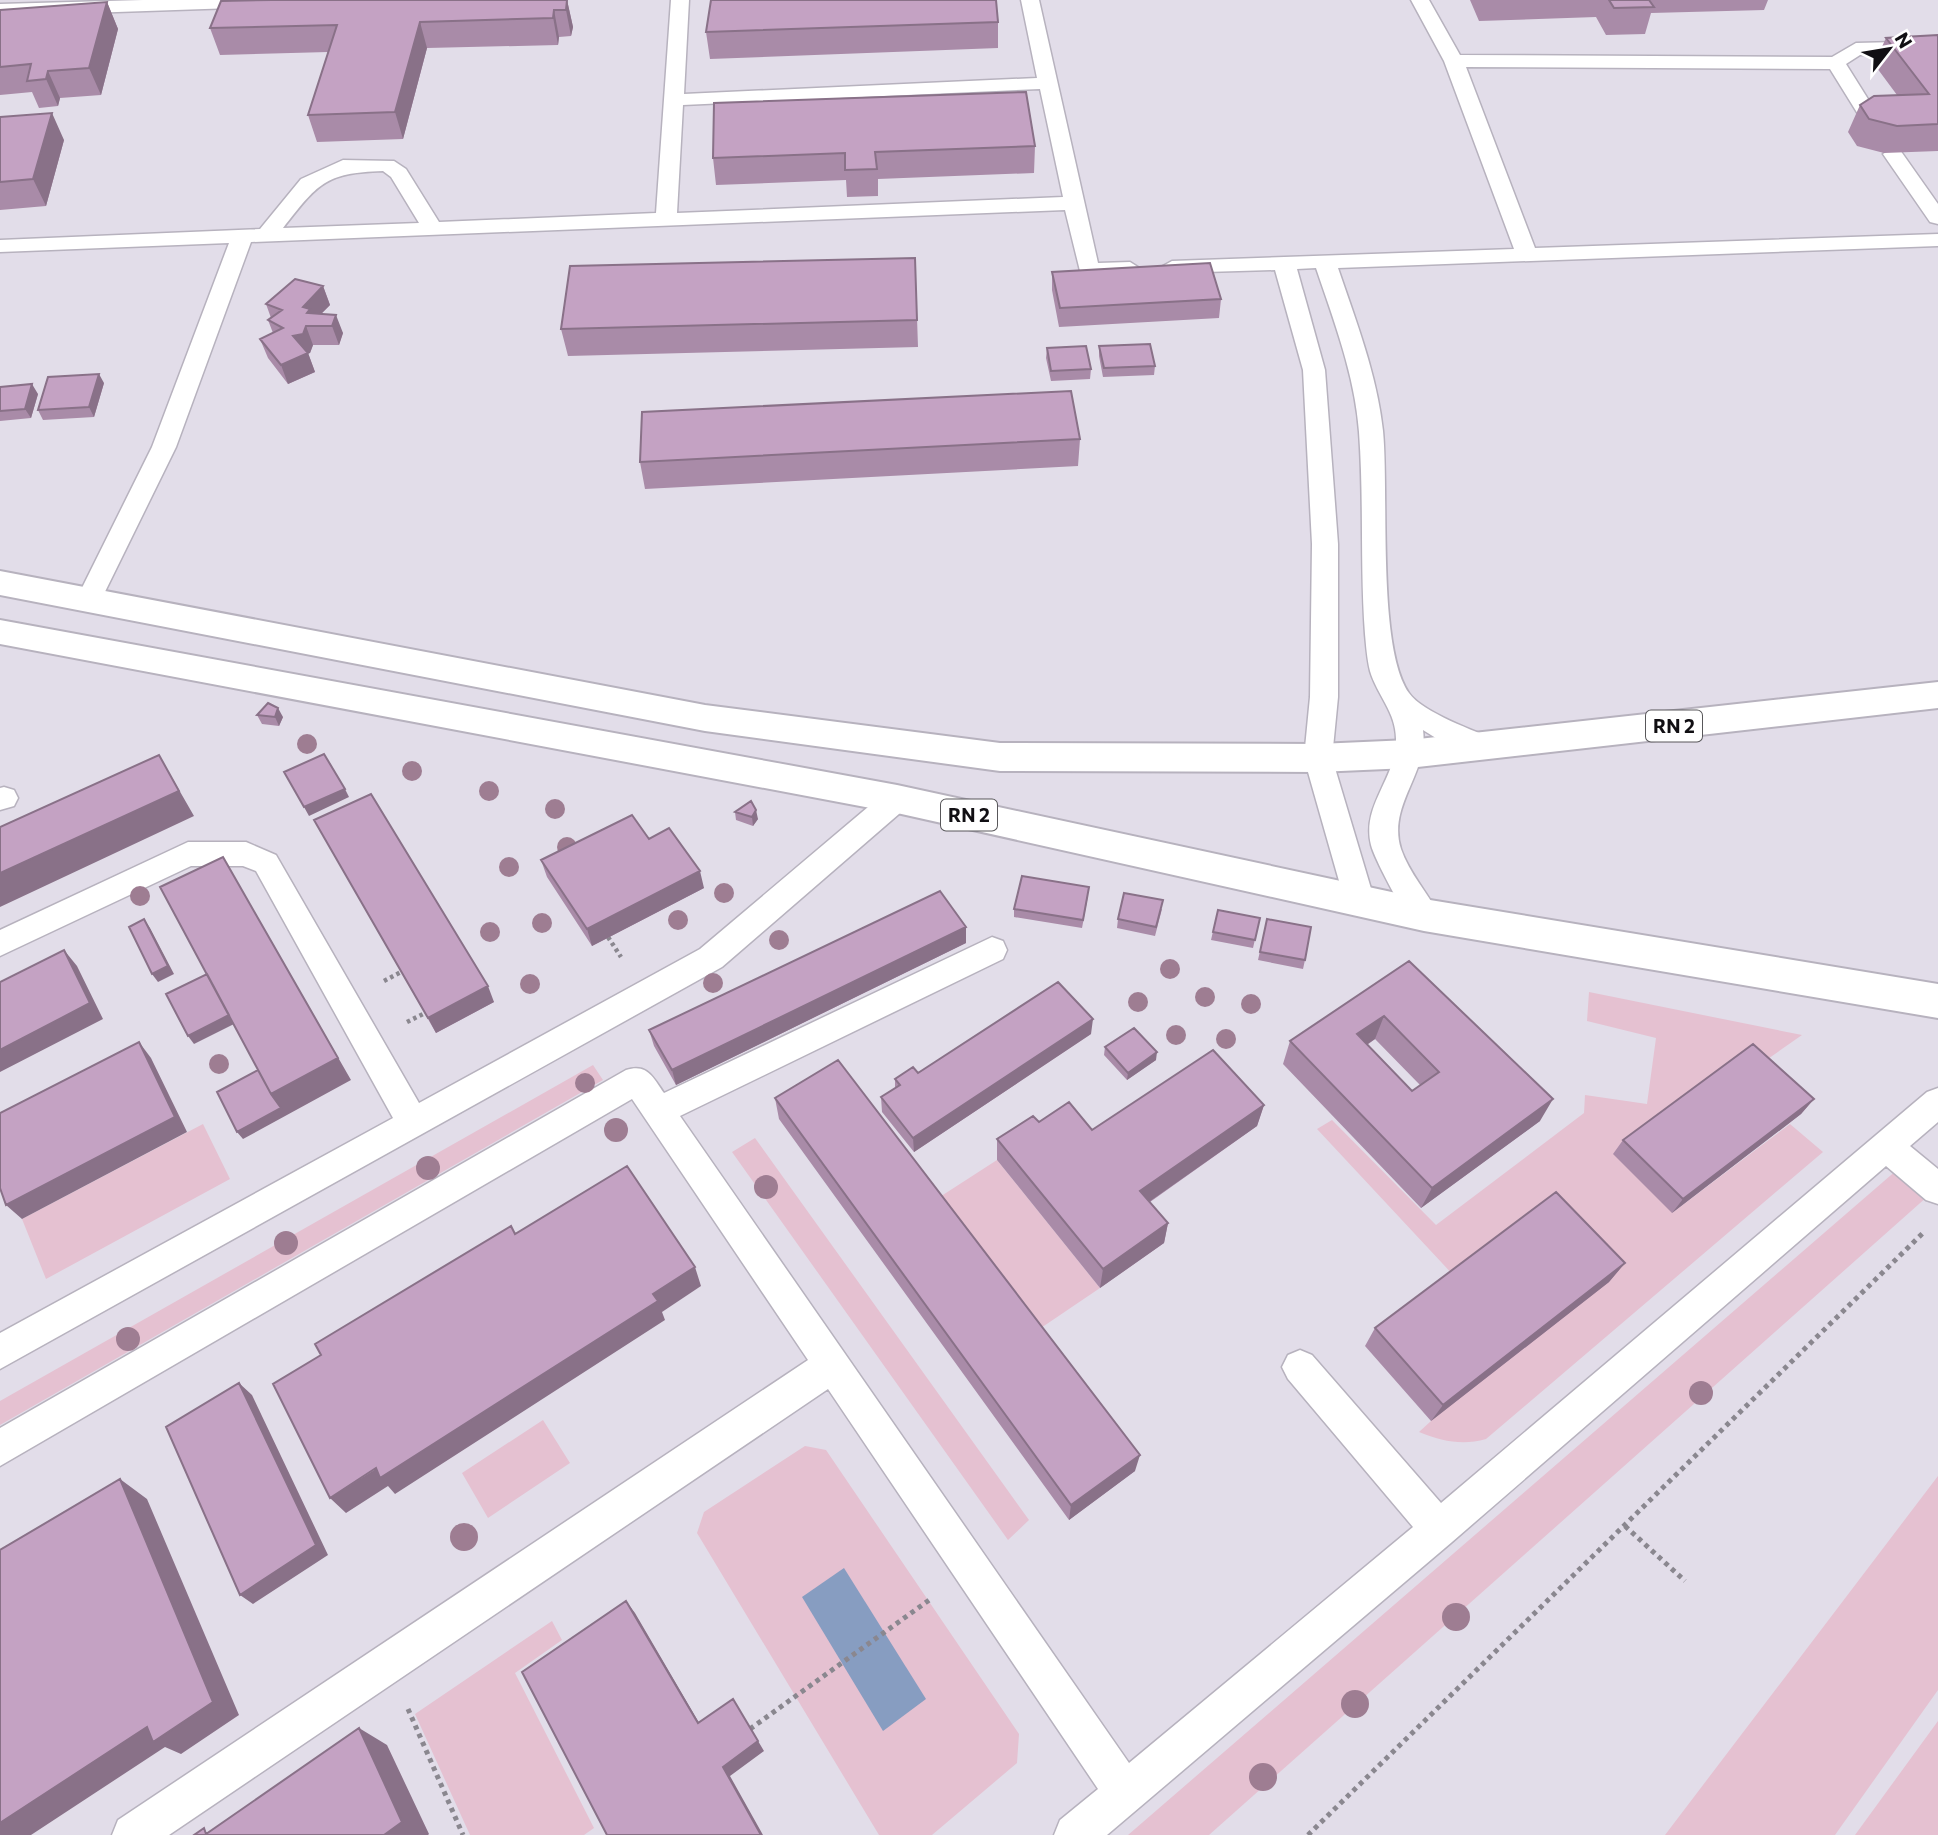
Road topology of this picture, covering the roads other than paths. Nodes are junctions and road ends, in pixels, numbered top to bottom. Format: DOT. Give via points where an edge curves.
graph roads {
  1 [pos="318,0"];
  2 [pos="680,0"];
  3 [pos="1030,0"];
  4 [pos="1420,0"];
  5 [pos="0,10"];
  6 [pos="1938,47"];
  7 [pos="1454,61"];
  8 [pos="1836,63"];
  9 [pos="1048,83"];
  10 [pos="673,100"];
  11 [pos="1873,123"];
  12 [pos="1893,154"];
  13 [pos="1074,203"];
  14 [pos="666,220"];
  15 [pos="433,229"];
  16 [pos="1937,229"];
  17 [pos="254,236"];
  18 [pos="0,246"];
  19 [pos="1527,255"];
  20 [pos="1325,262"];
  21 [pos="1284,263"];
  22 [pos="0,583"];
  23 [pos="89,600"];
  24 [pos="0,632"];
  25 [pos="1938,695"];
  26 [pos="1401,703"];
  27 [pos="1488,747"];
  28 [pos="1409,754"];
  29 [pos="1318,758"];
  30 [pos="897,799"];
  31 [pos="1360,902"];
  32 [pos="1424,915"];
  33 [pos="0,944"];
  34 [pos="992,950"];
  35 [pos="1938,1001"];
  36 [pos="1938,1102"];
  37 [pos="658,1111"];
  38 [pos="412,1121"];
  39 [pos="1887,1147"];
  40 [pos="1938,1189"];
  41 [pos="0,1352"];
  42 [pos="832,1365"];
  43 [pos="1300,1367"];
  44 [pos="0,1448"];
  45 [pos="1439,1529"];
  46 [pos="1125,1793"];
  47 [pos="133,1835"];
  48 [pos="1075,1835"];
  1 -- 5 [label="lane"];
  2 -- 10 [label="lane"];
  3 -- 9 [label="lane"];
  4 -- 7 [label="lane"];
  6 -- 8 [label="lane" via="1856,49"];
  7 -- 8 [label="lane"];
  7 -- 19 [label="lane"];
  8 -- 11 [label="lane"];
  9 -- 10 [label="lane"];
  9 -- 13 [label="lane"];
  10 -- 14 [label="lane"];
  12 -- 16 [label="lane"];
  13 -- 14 [label="lane"];
  13 -- 21 [label="lane" via="1089,270"];
  14 -- 15 [label="lane"];
  15 -- 17 [label="lane"];
  15 -- 17 [label="lane" via="399,173 387,165 343,166 308,183"];
  16 -- 19 [label="lane"];
  17 -- 18 [label="lane"];
  17 -- 23 [label="lane" via="163,447"];
  19 -- 20 [label="lane"];
  20 -- 21 [label="lane"];
  20 -- 26 [label="lane" via="1355,351 1371,430 1380,652 1384,672"];
  21 -- 29 [label="lane" via="1314,370 1325,544 1324,696"];
  22 -- 23 [label="main road, RN 2"];
  23 -- 29 [label="main road, RN 2" via="705,718 1000,757"];
  24 -- 30 [label="main road, RN 2"];
  25 -- 27 [label="main road, RN 2"];
  26 -- 27 [label="lane" via="1451,734"];
  26 -- 28 [label="lane" via="1409,727"];
  27 -- 28 [label="main road, RN 2"];
  28 -- 29 [label="main road, RN 2"];
  28 -- 32 [label="lane" via="1384,808 1383,829 1391,858"];
  29 -- 31 [label="lane"];
  30 -- 31 [label="main road, RN 2"];
  30 -- 38 [label="lane" via="711,958"];
  31 -- 32 [label="main road, RN 2"];
  32 -- 35 [label="main road, RN 2"];
  33 -- 38 [label="lane" via="188,854 246,854 266,863"];
  34 -- 37 [label="lane"];
  36 -- 39 [label="lane"];
  37 -- 42 [label="lane"];
  37 -- 44 [label="lane" via="637,1080"];
  38 -- 41 [label="lane"];
  39 -- 40 [label="lane"];
  39 -- 45 [label="lane"];
  42 -- 46 [label="lane"];
  42 -- 47 [label="lane"];
  43 -- 45 [label="lane"];
  45 -- 46 [label="lane"];
  46 -- 48 [label="lane"];
}
